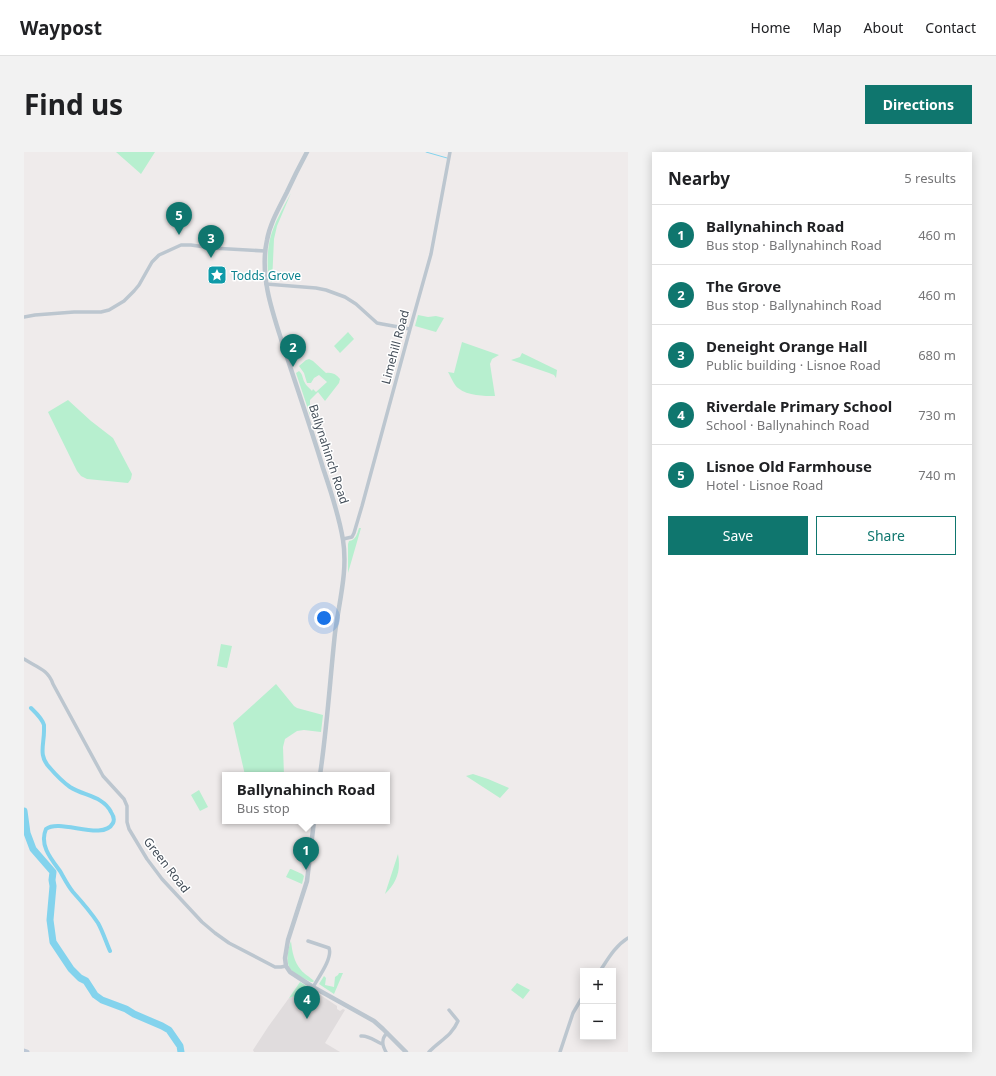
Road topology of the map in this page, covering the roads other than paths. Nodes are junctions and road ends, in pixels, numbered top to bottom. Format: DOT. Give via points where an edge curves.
graph roads {
  1 [pos="307,152"];
  2 [pos="450,152"];
  3 [pos="265,251"];
  4 [pos="266,284"];
  5 [pos="24,318"];
  6 [pos="410,329"];
  7 [pos="343,539"];
  8 [pos="24,659"];
  9 [pos="320,772"];
  10 [pos="314,824"];
  11 [pos="628,938"];
  12 [pos="311,948"];
  13 [pos="286,966"];
  14 [pos="602,968"];
  15 [pos="313,987"];
  16 [pos="580,1002"];
  17 [pos="448,1010"];
  18 [pos="387,1033"];
  19 [pos="361,1036"];
  20 [pos="382,1044"];
  21 [pos="24,1051"];
  22 [pos="27,1052"];
  23 [pos="386,1052"];
  24 [pos="406,1052"];
  25 [pos="429,1052"];
  26 [pos="560,1052"];
  1 -- 3 [label="street, Ballynahinch Road" via="276,214"];
  2 -- 6 [label="street, Limehill Road" via="431,254"];
  3 -- 4 [label="street, Ballynahinch Road"];
  3 -- 5 [label="street" via="181,245 159,255 152,262 140,285 124,301 109,310 43,314"];
  4 -- 6 [label="street" via="326,290 349,299 378,323"];
  4 -- 7 [label="street, Ballynahinch Road"];
  6 -- 7 [label="street, Limehill Road" via="354,534"];
  7 -- 9 [label="street, Ballynahinch Road" via="344,574"];
  8 -- 13 [label="street, Green Road" via="46,671 52,678 103,776 124,799 129,829 162,879 202,922 229,943 275,967"];
  10 -- 13 [label="street" via="306,881 288,940"];
  11 -- 14 [label="street" via="617,947"];
  12 -- 15 [label="street" via="310,941 329,948 330,952"];
  13 -- 15 [label="street" via="290,972"];
  15 -- 18 [label="street" via="368,1017"];
  16 -- 26 [label="street"];
  17 -- 25 [label="street" via="458,1021 455,1028"];
  18 -- 20 [label="street"];
  18 -- 24 [label="street"];
  19 -- 20 [label="street"];
  20 -- 23 [label="street"];
  21 -- 22 [label="main road"];
}
